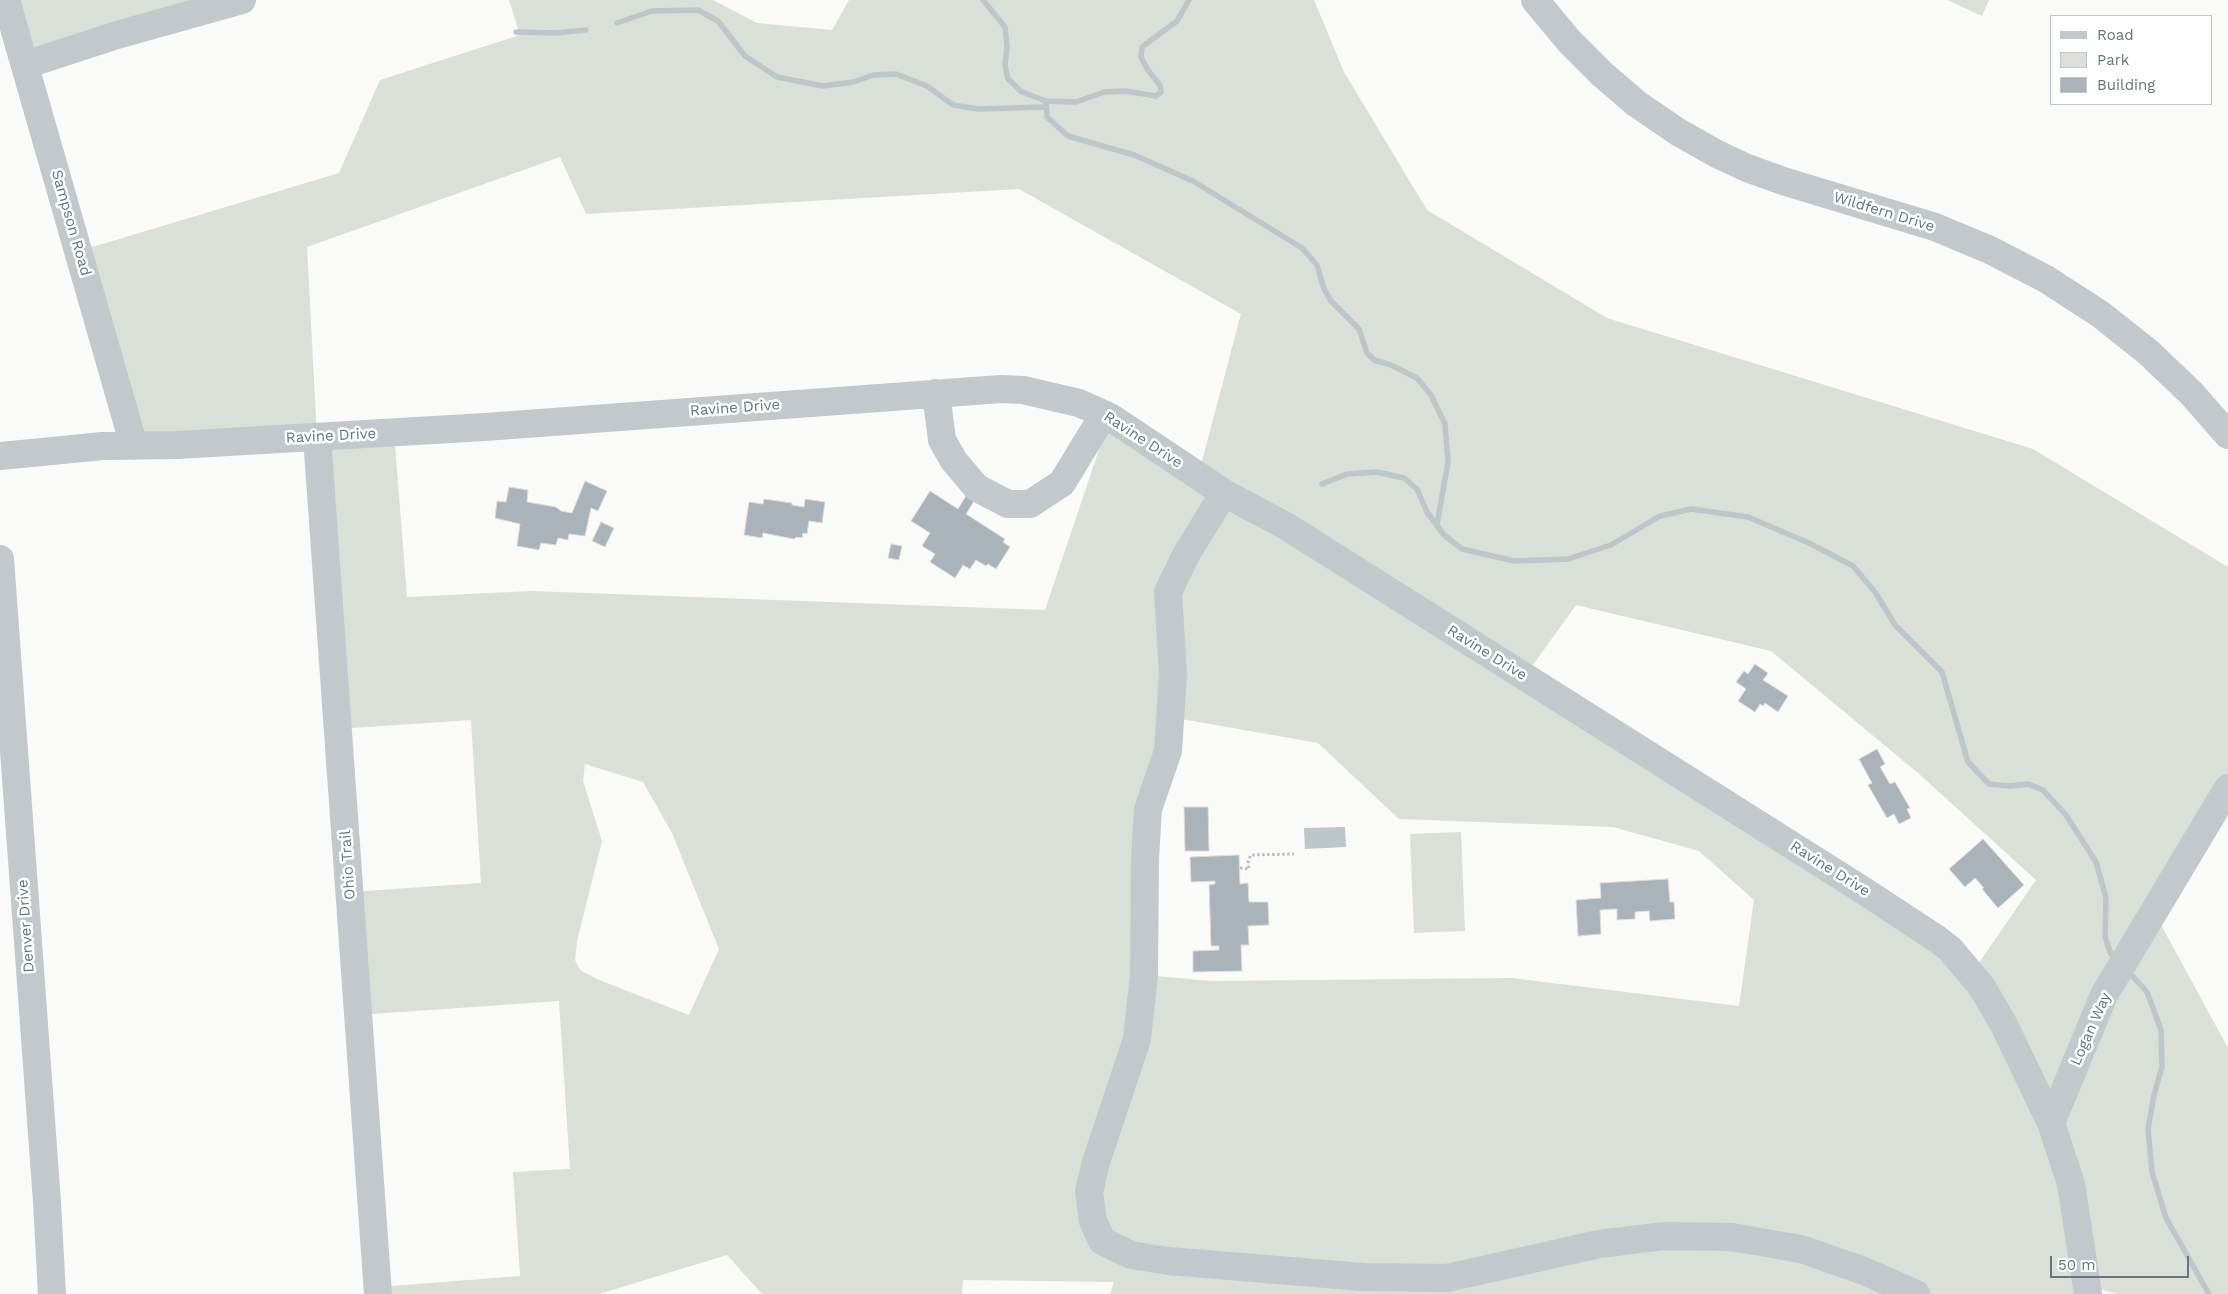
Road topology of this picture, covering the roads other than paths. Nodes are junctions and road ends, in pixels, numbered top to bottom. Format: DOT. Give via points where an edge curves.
graph roads {
  1 [pos="6,0"];
  2 [pos="242,0"];
  3 [pos="1535,0"];
  4 [pos="25,64"];
  5 [pos="936,394"];
  6 [pos="1104,414"];
  7 [pos="2228,435"];
  8 [pos="317,437"];
  9 [pos="134,446"];
  10 [pos="0,456"];
  11 [pos="1224,493"];
  12 [pos="0,559"];
  13 [pos="2226,798"];
  14 [pos="2051,1123"];
  15 [pos="52,1294"];
  16 [pos="378,1294"];
  17 [pos="1916,1294"];
  18 [pos="2088,1294"];
  1 -- 4 [label="street, Sampson Road"];
  2 -- 4 [label="street"];
  3 -- 7 [label="street, Wildfern Drive" via="1569,42 1602,74 1637,104 1678,132 1746,168 1935,227 1990,250 2046,279 2100,314 2148,352 2192,393"];
  4 -- 9 [label="street, Sampson Road"];
  5 -- 6 [label="street, Ravine Drive" via="1023,390 1060,397"];
  5 -- 6 [label="street" via="942,440 954,462 978,488 1008,504 1030,504 1062,483"];
  5 -- 8 [label="street, Ravine Drive"];
  6 -- 11 [label="street, Ravine Drive"];
  8 -- 9 [label="street, Ravine Drive"];
  8 -- 16 [label="street, Ohio Trail"];
  9 -- 10 [label="street, Ravine Drive"];
  11 -- 14 [label="street, Ravine Drive" via="1286,526 1937,939 1950,949 1982,987"];
  11 -- 17 [label="street" via="1187,553 1168,592 1174,675 1168,751 1148,809 1144,858 1144,975 1137,1039 1089,1192 1093,1222 1102,1241 1131,1255 1169,1261 1363,1277 1447,1278 1599,1244 1664,1236 1732,1237 1801,1249"];
  12 -- 15 [label="street, Denver Drive"];
  13 -- 14 [label="street, Logan Way" via="2104,995"];
  14 -- 18 [label="street" via="2071,1184"];
}
